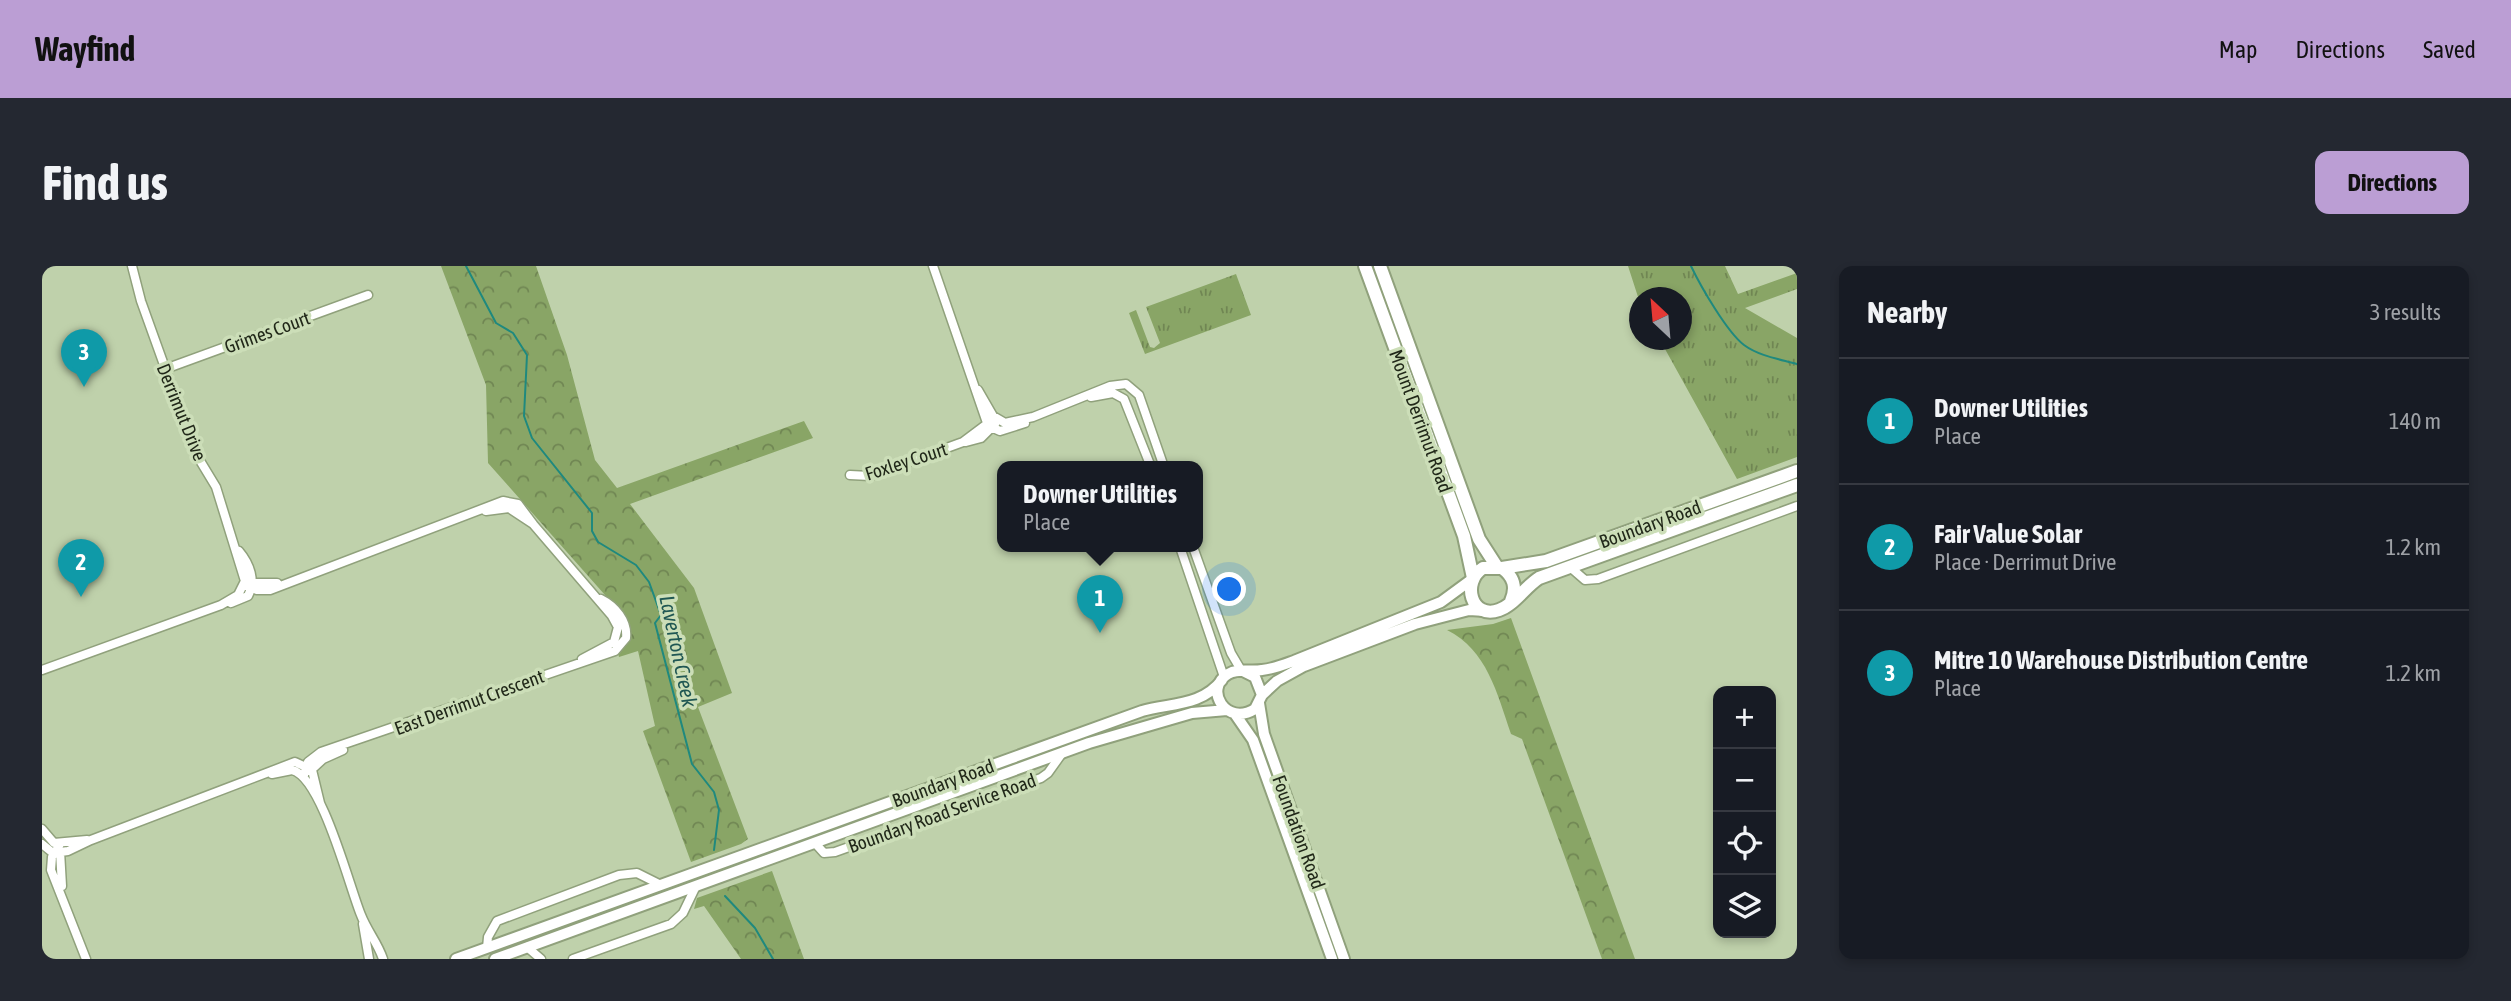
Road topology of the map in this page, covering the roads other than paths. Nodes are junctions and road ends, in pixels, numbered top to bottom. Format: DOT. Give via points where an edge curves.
graph roads {
  1 [pos="933,266"];
  2 [pos="1365,266"];
  3 [pos="1380,266"];
  4 [pos="133,267"];
  5 [pos="368,295"];
  6 [pos="165,369"];
  7 [pos="1126,384"];
  8 [pos="1119,394"];
  9 [pos="1084,399"];
  10 [pos="993,424"];
  11 [pos="1149,461"];
  12 [pos="1162,461"];
  13 [pos="1797,471"];
  14 [pos="849,475"];
  15 [pos="1797,485"];
  16 [pos="1797,506"];
  17 [pos="1182,552"];
  18 [pos="1195,552"];
  19 [pos="1570,567"];
  20 [pos="1499,568"];
  21 [pos="1472,579"];
  22 [pos="249,585"];
  23 [pos="1511,601"];
  24 [pos="1485,611"];
  25 [pos="42,670"];
  26 [pos="1242,671"];
  27 [pos="1223,679"];
  28 [pos="1261,699"];
  29 [pos="1231,712"];
  30 [pos="1063,752"];
  31 [pos="308,770"];
  32 [pos="1276,785"];
  33 [pos="42,828"];
  34 [pos="810,830"];
  35 [pos="815,843"];
  36 [pos="42,844"];
  37 [pos="58,850"];
  38 [pos="661,885"];
  39 [pos="696,886"];
  40 [pos="362,918"];
  41 [pos="527,947"];
  42 [pos="487,948"];
  43 [pos="506,955"];
  44 [pos="86,959"];
  45 [pos="369,959"];
  46 [pos="383,959"];
  47 [pos="456,959"];
  48 [pos="495,959"];
  49 [pos="541,959"];
  50 [pos="573,959"];
  51 [pos="1332,959"];
  52 [pos="1344,959"];
  1 -- 10 [label="street"];
  2 -- 21 [label="main road, Mount Derrimut Road" via="1464,536"];
  3 -- 20 [label="main road, Mount Derrimut Road" via="1479,538"];
  4 -- 6 [label="street, Derrimut Drive"];
  5 -- 6 [label="street, Grimes Court"];
  6 -- 22 [label="street, Derrimut Drive" via="195,454 216,487"];
  7 -- 8 [label="street"];
  7 -- 9 [label="street"];
  7 -- 12 [label="street" via="1139,396"];
  8 -- 9 [label="street"];
  8 -- 11 [label="street" via="1130,406"];
  9 -- 10 [label="street" via="1012,428"];
  10 -- 14 [label="street, Foxley Court" via="963,442 870,475"];
  13 -- 20 [label="main road, Boundary Road" via="1546,561"];
  15 -- 19 [label="main road, Boundary Road"];
  16 -- 19 [label="street, Boundary Road" via="1598,579 1585,580"];
  17 -- 27 [label="street"];
  18 -- 26 [label="street" via="1231,653"];
  19 -- 23 [label="main road, Boundary Road" via="1539,578"];
  20 -- 21 [label="main road" via="1483,568"];
  20 -- 23 [label="main road" via="1513,579"];
  21 -- 24 [label="main road" via="1473,602"];
  21 -- 26 [label="main road" via="1441,602 1294,661"];
  22 -- 25 [label="street" via="221,605"];
  22 -- 31 [label="street, East Derrimut Crescent" via="284,583 498,502 513,502 622,618 626,638 615,651 321,752"];
  23 -- 24 [label="main road" via="1500,610"];
  24 -- 28 [label="main road" via="1469,610 1415,624 1328,657 1286,674"];
  26 -- 27 [label="main road"];
  26 -- 28 [label="main road" via="1255,677"];
  27 -- 29 [label="main road" via="1218,693"];
  27 -- 34 [label="main road, Boundary Road" via="1206,696 1142,711"];
  28 -- 29 [label="main road" via="1249,713"];
  28 -- 32 [label="main road, Foundation Road" via="1260,720"];
  29 -- 30 [label="main road, Boundary Road" via="1192,713"];
  29 -- 32 [label="main road, Foundation Road" via="1253,740"];
  30 -- 35 [label="main road, Boundary Road"];
  30 -- 35 [label="street, Boundary Road Service Road" via="1048,773 1028,783 835,852 824,853"];
  31 -- 37 [label="street" via="289,763"];
  31 -- 40 [label="street"];
  32 -- 51 [label="main road, Foundation Road"];
  32 -- 52 [label="main road, Foundation Road"];
  33 -- 37 [label="street"];
  34 -- 35 [label="main road"];
  34 -- 38 [label="main road, Boundary Road"];
  35 -- 39 [label="main road, Boundary Road"];
  36 -- 37 [label="street"];
  37 -- 44 [label="street" via="51,870"];
  38 -- 42 [label="main road, Boundary Road"];
  38 -- 42 [label="street" via="637,873 619,875 497,921"];
  39 -- 41 [label="main road, Boundary Road"];
  39 -- 50 [label="street" via="683,913 670,924"];
  40 -- 45 [label="street"];
  40 -- 46 [label="street"];
  41 -- 43 [label="main road, Boundary Road"];
  41 -- 49 [label="street"];
  42 -- 43 [label="main road"];
  42 -- 47 [label="main road, Boundary Road"];
  43 -- 48 [label="main road, Boundary Road"];
}
